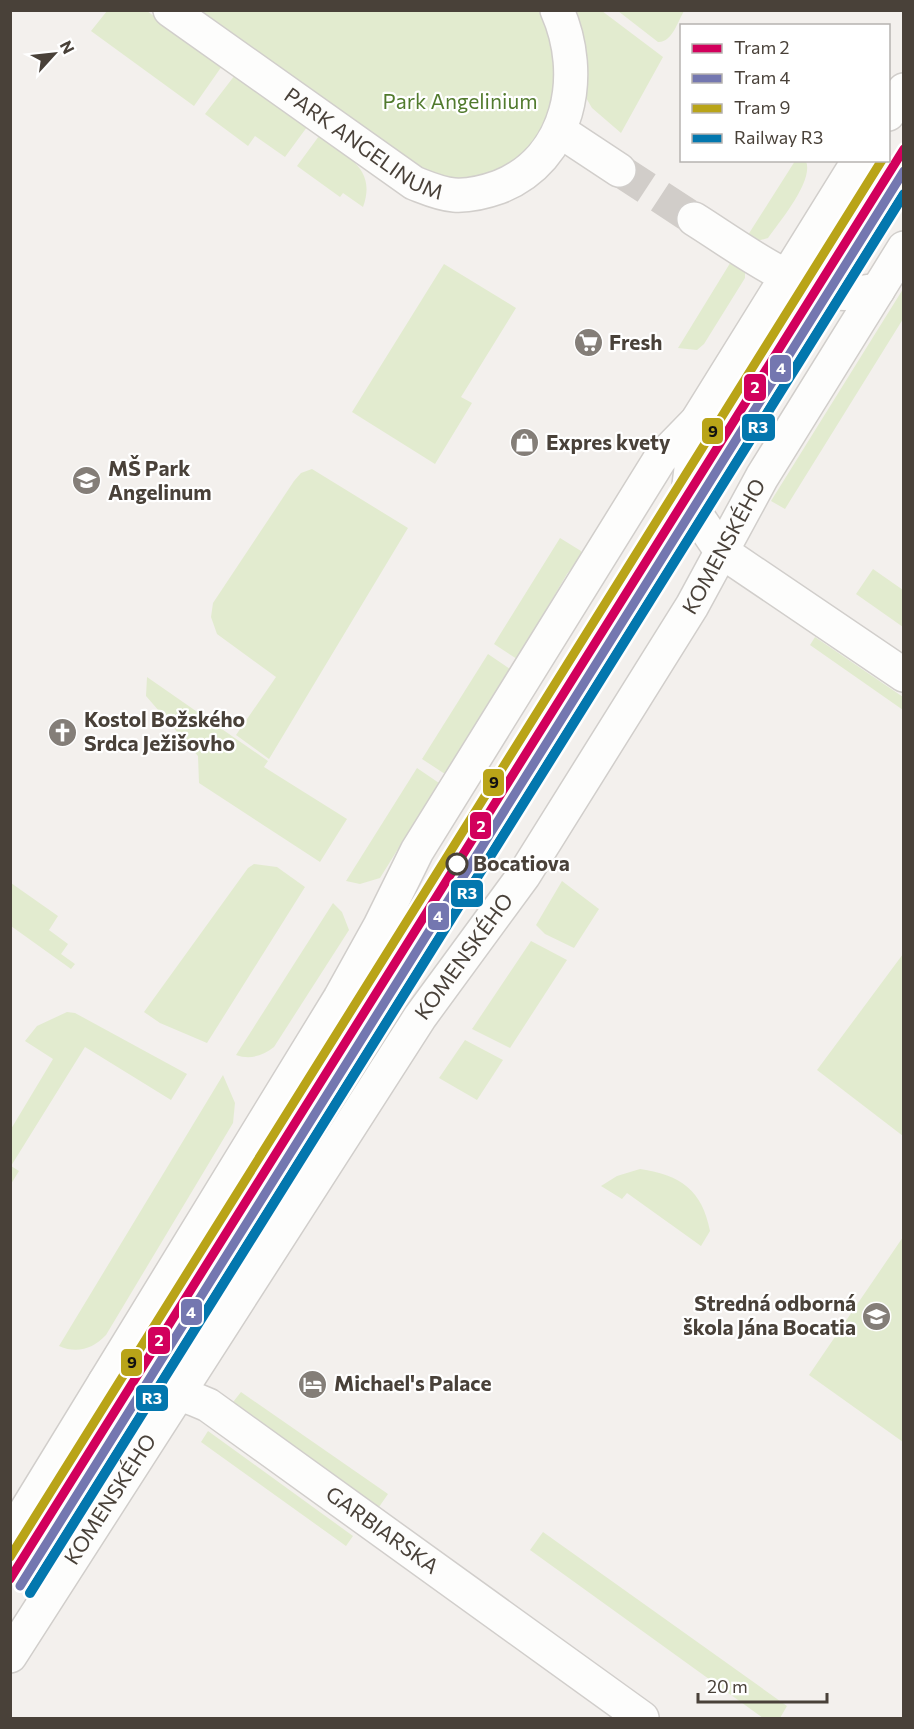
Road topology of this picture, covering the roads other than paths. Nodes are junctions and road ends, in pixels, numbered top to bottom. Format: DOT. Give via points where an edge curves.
graph roads {
  1 [pos="170,10"];
  2 [pos="557,10"];
  3 [pos="903,90"];
  4 [pos="890,111"];
  5 [pos="560,131"];
  6 [pos="859,162"];
  7 [pos="619,170"];
  8 [pos="694,219"];
  9 [pos="903,248"];
  10 [pos="788,275"];
  11 [pos="878,290"];
  12 [pos="697,421"];
  13 [pos="721,551"];
  14 [pos="903,675"];
  15 [pos="105,1382"];
  16 [pos="177,1393"];
  17 [pos="10,1537"];
  18 [pos="10,1656"];
  19 [pos="642,1719"];
  1 -- 5 [label="street, PARK ANGELINUM" via="414,183 438,192 475,194 514,181 532,169"];
  2 -- 5 [label="street, PARK ANGELINUM" via="567,42 571,80"];
  3 -- 4 [label="street"];
  5 -- 7 [label="street"];
  6 -- 10 [label="street"];
  8 -- 10 [label="street"];
  9 -- 11 [label="street, KOMENSKÉHO"];
  10 -- 11 [label="street" via="838,294"];
  10 -- 12 [label="street"];
  11 -- 13 [label="street, KOMENSKÉHO" via="762,477"];
  12 -- 13 [label="street" via="688,493 698,517"];
  12 -- 15 [label="street" via="660,459 438,816 340,998"];
  13 -- 14 [label="street"];
  13 -- 16 [label="street, KOMENSKÉHO" via="692,606 524,875 420,1017"];
  15 -- 16 [label="street, GARBIARSKA" via="135,1382"];
  15 -- 17 [label="street"];
  16 -- 18 [label="street, KOMENSKÉHO"];
  16 -- 19 [label="street, GARBIARSKA" via="208,1405"];
}
